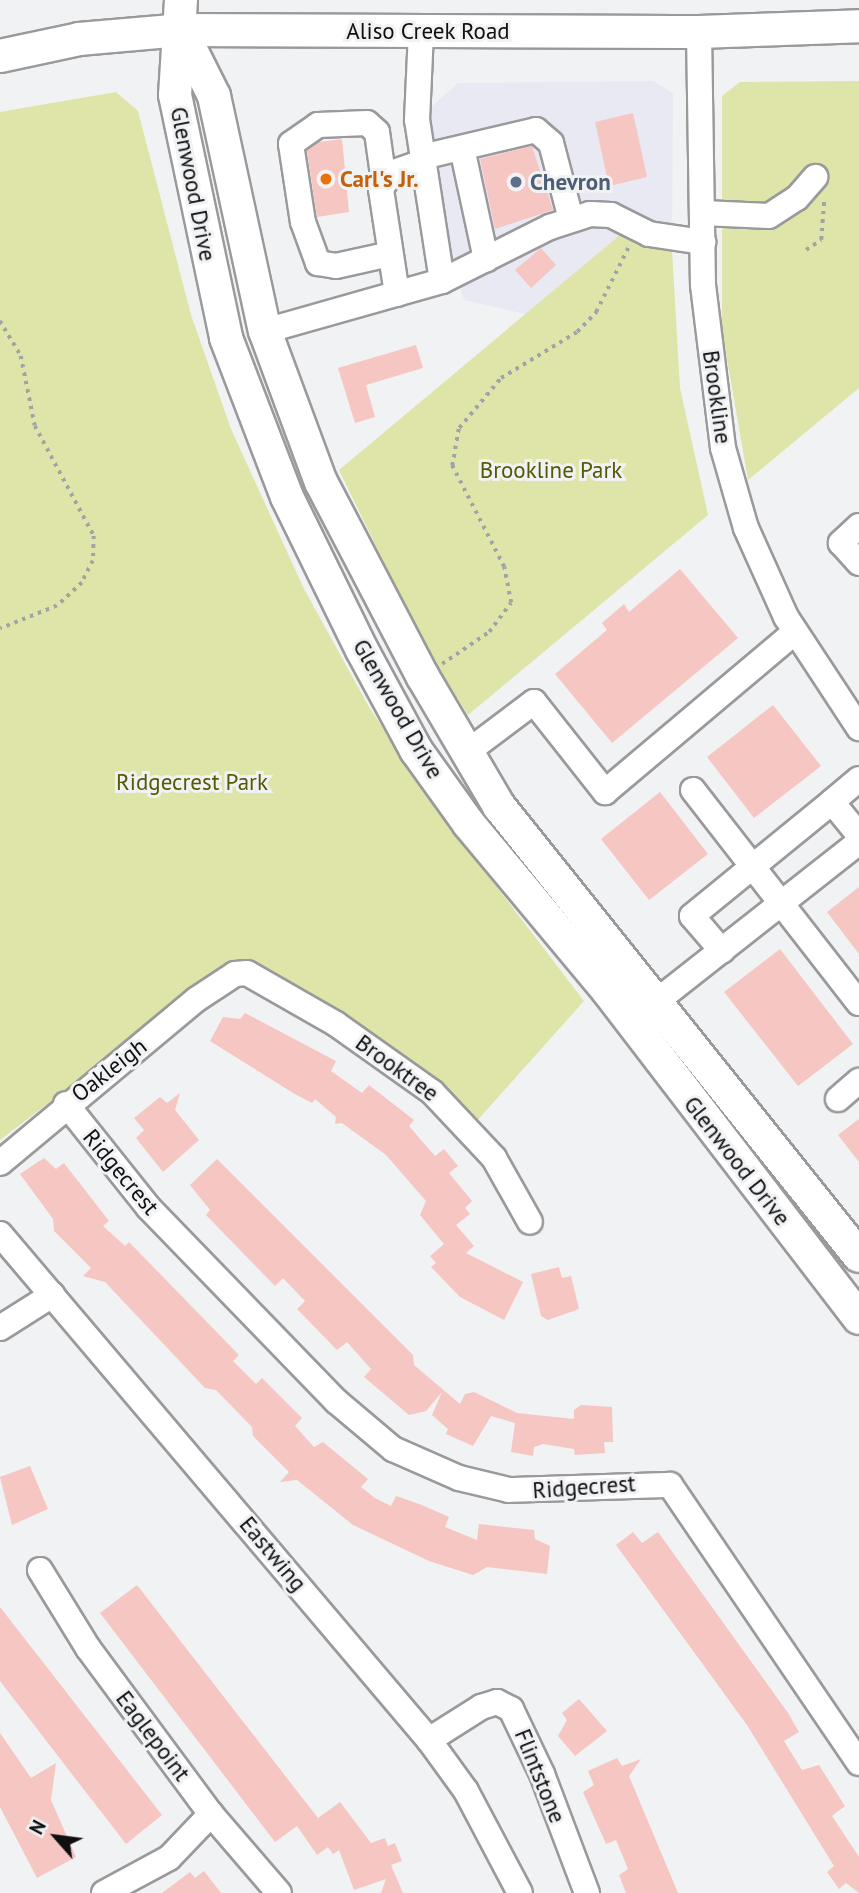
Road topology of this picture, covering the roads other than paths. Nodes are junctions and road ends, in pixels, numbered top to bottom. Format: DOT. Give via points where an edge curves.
graph roads {
  1 [pos="181,15"];
  2 [pos="859,26"];
  3 [pos="421,31"];
  4 [pos="699,32"];
  5 [pos="0,56"];
  6 [pos="462,148"];
  7 [pos="422,160"];
  8 [pos="815,177"];
  9 [pos="384,182"];
  10 [pos="703,213"];
  11 [pos="571,219"];
  12 [pos="703,242"];
  13 [pos="390,254"];
  14 [pos="485,259"];
  15 [pos="442,281"];
  16 [pos="397,294"];
  17 [pos="265,331"];
  18 [pos="859,526"];
  19 [pos="859,563"];
  20 [pos="796,632"];
  21 [pos="859,728"];
  22 [pos="466,753"];
  23 [pos="859,779"];
  24 [pos="693,790"];
  25 [pos="832,802"];
  26 [pos="859,835"];
  27 [pos="859,842"];
  28 [pos="752,866"];
  29 [pos="782,904"];
  30 [pos="722,951"];
  31 [pos="222,983"];
  32 [pos="657,1001"];
  33 [pos="859,1003"];
  34 [pos="859,1082"];
  35 [pos="838,1099"];
  36 [pos="66,1104"];
  37 [pos="0,1163"];
  38 [pos="530,1222"];
  39 [pos="0,1234"];
  40 [pos="859,1259"];
  41 [pos="832,1282"];
  42 [pos="52,1295"];
  43 [pos="859,1318"];
  44 [pos="0,1328"];
  45 [pos="40,1570"];
  46 [pos="429,1740"];
  47 [pos="859,1763"];
  48 [pos="211,1814"];
  49 [pos="104,1893"];
  50 [pos="279,1893"];
  51 [pos="520,1893"];
  52 [pos="587,1893"];
  1 -- 3 [label="main road, Aliso Creek Road"];
  1 -- 5 [label="main road, Aliso Creek Road"];
  1 -- 17 [label="main road, Glenwood Drive" via="214,96"];
  1 -- 41 [label="main road, Glenwood Drive" via="175,95 226,338 287,497 362,650 416,750 469,824 608,991"];
  2 -- 4 [label="main road, Aliso Creek Road"];
  3 -- 4 [label="main road, Aliso Creek Road"];
  3 -- 7 [label="street" via="417,120"];
  4 -- 10 [label="street, Brookline"];
  6 -- 7 [label="street"];
  6 -- 11 [label="street" via="536,130 546,136"];
  6 -- 14 [label="street"];
  7 -- 9 [label="street" via="391,173"];
  7 -- 15 [label="street"];
  8 -- 10 [label="street" via="797,198 769,216"];
  9 -- 13 [label="street" via="381,203"];
  9 -- 13 [label="street" via="377,132 368,123 318,125 291,144 303,222 318,263 336,265"];
  10 -- 12 [label="street, Brookline"];
  11 -- 12 [label="street" via="611,215 630,227"];
  11 -- 14 [label="street"];
  12 -- 20 [label="street, Brookline" via="711,371 723,449 746,528"];
  13 -- 16 [label="street"];
  14 -- 15 [label="street"];
  15 -- 16 [label="street"];
  16 -- 17 [label="street"];
  17 -- 22 [label="main road, Glenwood Drive" via="321,482"];
  18 -- 19 [label="street" via="841,543"];
  20 -- 21 [label="street, Brookline"];
  20 -- 22 [label="street" via="605,792 534,702"];
  22 -- 32 [label="main road, Glenwood Drive" via="499,806"];
  23 -- 25 [label="street"];
  24 -- 28 [label="street"];
  25 -- 26 [label="street"];
  25 -- 28 [label="street"];
  27 -- 29 [label="street"];
  28 -- 29 [label="street"];
  28 -- 30 [label="street" via="692,916"];
  29 -- 30 [label="street"];
  29 -- 33 [label="street"];
  30 -- 32 [label="street"];
  31 -- 36 [label="street, Oakleigh"];
  31 -- 38 [label="street, Brooktree" via="241,972 259,976 432,1092 494,1158"];
  32 -- 40 [label="main road, Glenwood Drive"];
  34 -- 35 [label="street"];
  36 -- 37 [label="street, Oakleigh"];
  36 -- 47 [label="street, Ridgecrest" via="149,1208 336,1401 393,1449 459,1478 509,1490 670,1485"];
  39 -- 42 [label="street, Eastwing"];
  40 -- 41 [label="street"];
  41 -- 43 [label="main road, Glenwood Drive"];
  42 -- 44 [label="street"];
  42 -- 46 [label="street, Eastwing"];
  45 -- 48 [label="street, Eaglepoint" via="88,1648"];
  46 -- 51 [label="street, Eastwing" via="467,1790"];
  46 -- 52 [label="street, Flintstone" via="481,1707 498,1702 511,1709 542,1774"];
  48 -- 49 [label="street" via="169,1858"];
  48 -- 50 [label="street, Eaglepoint"];
}
